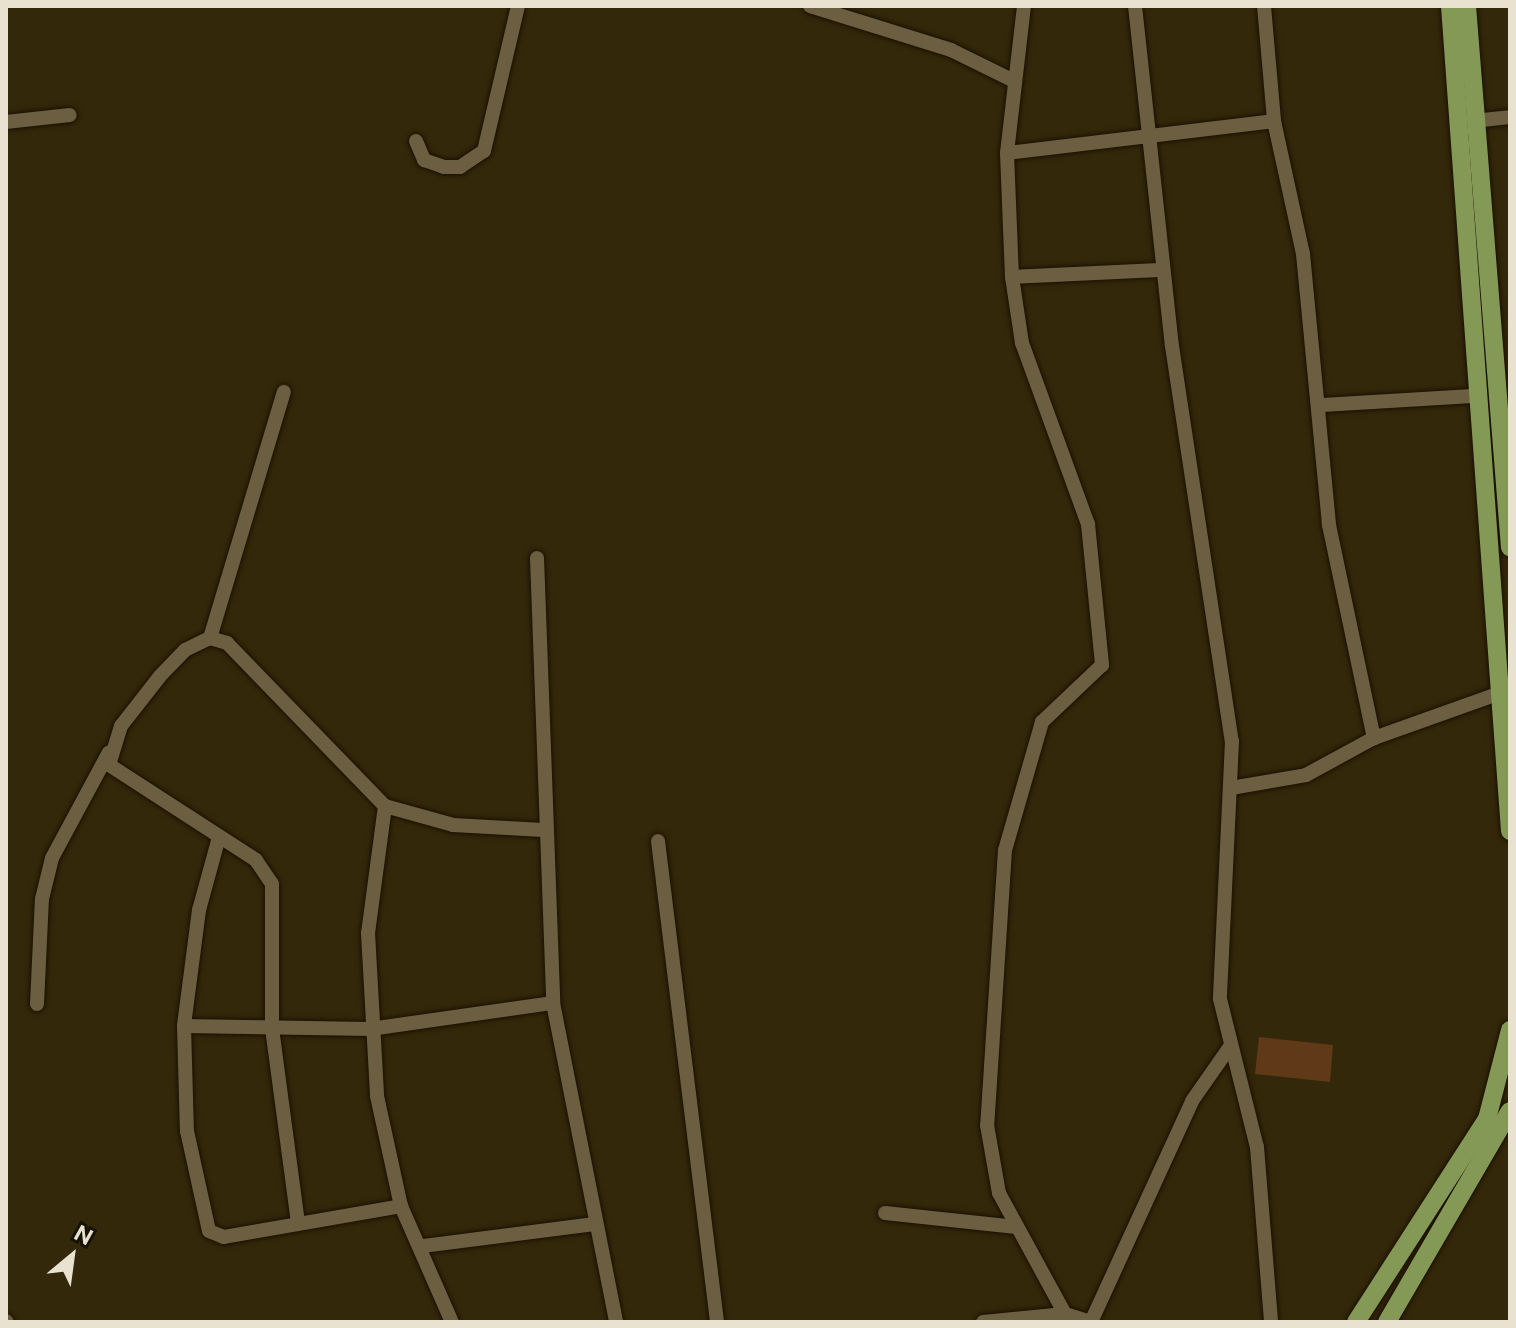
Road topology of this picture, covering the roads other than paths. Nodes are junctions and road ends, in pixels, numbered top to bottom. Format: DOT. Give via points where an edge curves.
graph roads {
  1 [pos="518,6"];
  2 [pos="810,6"];
  3 [pos="879,6"];
  4 [pos="1024,6"];
  5 [pos="1135,6"];
  6 [pos="1264,6"];
  7 [pos="1450,6"];
  8 [pos="1467,6"];
  9 [pos="873,22"];
  10 [pos="1012,80"];
  11 [pos="70,115"];
  12 [pos="1510,117"];
  13 [pos="1274,121"];
  14 [pos="1473,121"];
  15 [pos="6,122"];
  16 [pos="1146,140"];
  17 [pos="416,141"];
  18 [pos="1007,153"];
  19 [pos="1163,270"];
  20 [pos="1012,277"];
  21 [pos="1504,379"];
  22 [pos="284,392"];
  23 [pos="1474,396"];
  24 [pos="1321,405"];
  25 [pos="1506,494"];
  26 [pos="1482,500"];
  27 [pos="1510,547"];
  28 [pos="537,558"];
  29 [pos="210,638"];
  30 [pos="1503,692"];
  31 [pos="1374,738"];
  32 [pos="112,747"];
  33 [pos="1231,788"];
  34 [pos="385,806"];
  35 [pos="543,830"];
  36 [pos="1510,831"];
  37 [pos="219,837"];
  38 [pos="658,841"];
  39 [pos="553,1003"];
  40 [pos="37,1004"];
  41 [pos="184,1026"];
  42 [pos="272,1027"];
  43 [pos="370,1029"];
  44 [pos="1510,1030"];
  45 [pos="1229,1048"];
  46 [pos="1510,1111"];
  47 [pos="401,1206"];
  48 [pos="885,1213"];
  49 [pos="298,1223"];
  50 [pos="594,1224"];
  51 [pos="1016,1227"];
  52 [pos="423,1246"];
  53 [pos="1065,1314"];
  54 [pos="452,1322"];
  55 [pos="616,1322"];
  56 [pos="717,1322"];
  57 [pos="983,1322"];
  58 [pos="1091,1322"];
  59 [pos="1271,1322"];
  60 [pos="1356,1322"];
  61 [pos="1387,1322"];
  1 -- 17 [label="street" via="484,151 460,167 444,167 424,160"];
  2 -- 9 [label="street"];
  3 -- 9 [label="street"];
  4 -- 10 [label="street"];
  5 -- 16 [label="street"];
  6 -- 13 [label="street"];
  7 -- 23 [label="main road"];
  8 -- 14 [label="main road"];
  9 -- 10 [label="street"];
  10 -- 18 [label="street"];
  11 -- 15 [label="street"];
  12 -- 14 [label="street"];
  13 -- 16 [label="street"];
  13 -- 24 [label="street" via="1303,254"];
  14 -- 21 [label="main road"];
  16 -- 18 [label="street"];
  16 -- 19 [label="street"];
  18 -- 20 [label="street"];
  19 -- 20 [label="street"];
  19 -- 33 [label="street" via="1232,741"];
  20 -- 51 [label="street" via="1022,343 1088,524 1103,645 1092,679 1042,722 1005,850 987,1125 990,1164"];
  21 -- 25 [label="main road"];
  22 -- 29 [label="street"];
  23 -- 24 [label="street"];
  23 -- 26 [label="main road"];
  24 -- 31 [label="street" via="1329,525"];
  25 -- 26 [label="main road"];
  25 -- 27 [label="main road"];
  26 -- 30 [label="main road"];
  28 -- 35 [label="street"];
  29 -- 32 [label="street" via="185,650 160,676"];
  29 -- 34 [label="street" via="227,643"];
  30 -- 31 [label="street"];
  30 -- 36 [label="main road"];
  31 -- 33 [label="street" via="1306,775"];
  32 -- 37 [label="street" via="109,765"];
  32 -- 40 [label="street" via="52,858 42,899"];
  33 -- 45 [label="street" via="1220,999"];
  34 -- 35 [label="street" via="465,826"];
  34 -- 43 [label="street" via="368,933"];
  35 -- 39 [label="street"];
  37 -- 41 [label="street" via="199,910"];
  37 -- 42 [label="street" via="256,860 272,884"];
  38 -- 56 [label="street"];
  39 -- 43 [label="street"];
  39 -- 50 [label="street"];
  41 -- 42 [label="street"];
  41 -- 49 [label="street" via="187,1131 209,1231 224,1237"];
  42 -- 43 [label="street"];
  42 -- 49 [label="street"];
  43 -- 47 [label="street"];
  44 -- 60 [label="main road" via="1487,1119"];
  45 -- 58 [label="street" via="1192,1101"];
  45 -- 59 [label="street" via="1257,1147"];
  46 -- 61 [label="main road"];
  47 -- 49 [label="street"];
  47 -- 52 [label="street"];
  48 -- 51 [label="street"];
  50 -- 52 [label="street"];
  50 -- 55 [label="street"];
  51 -- 53 [label="street"];
  52 -- 54 [label="street"];
  53 -- 57 [label="street"];
  53 -- 58 [label="street"];
}
